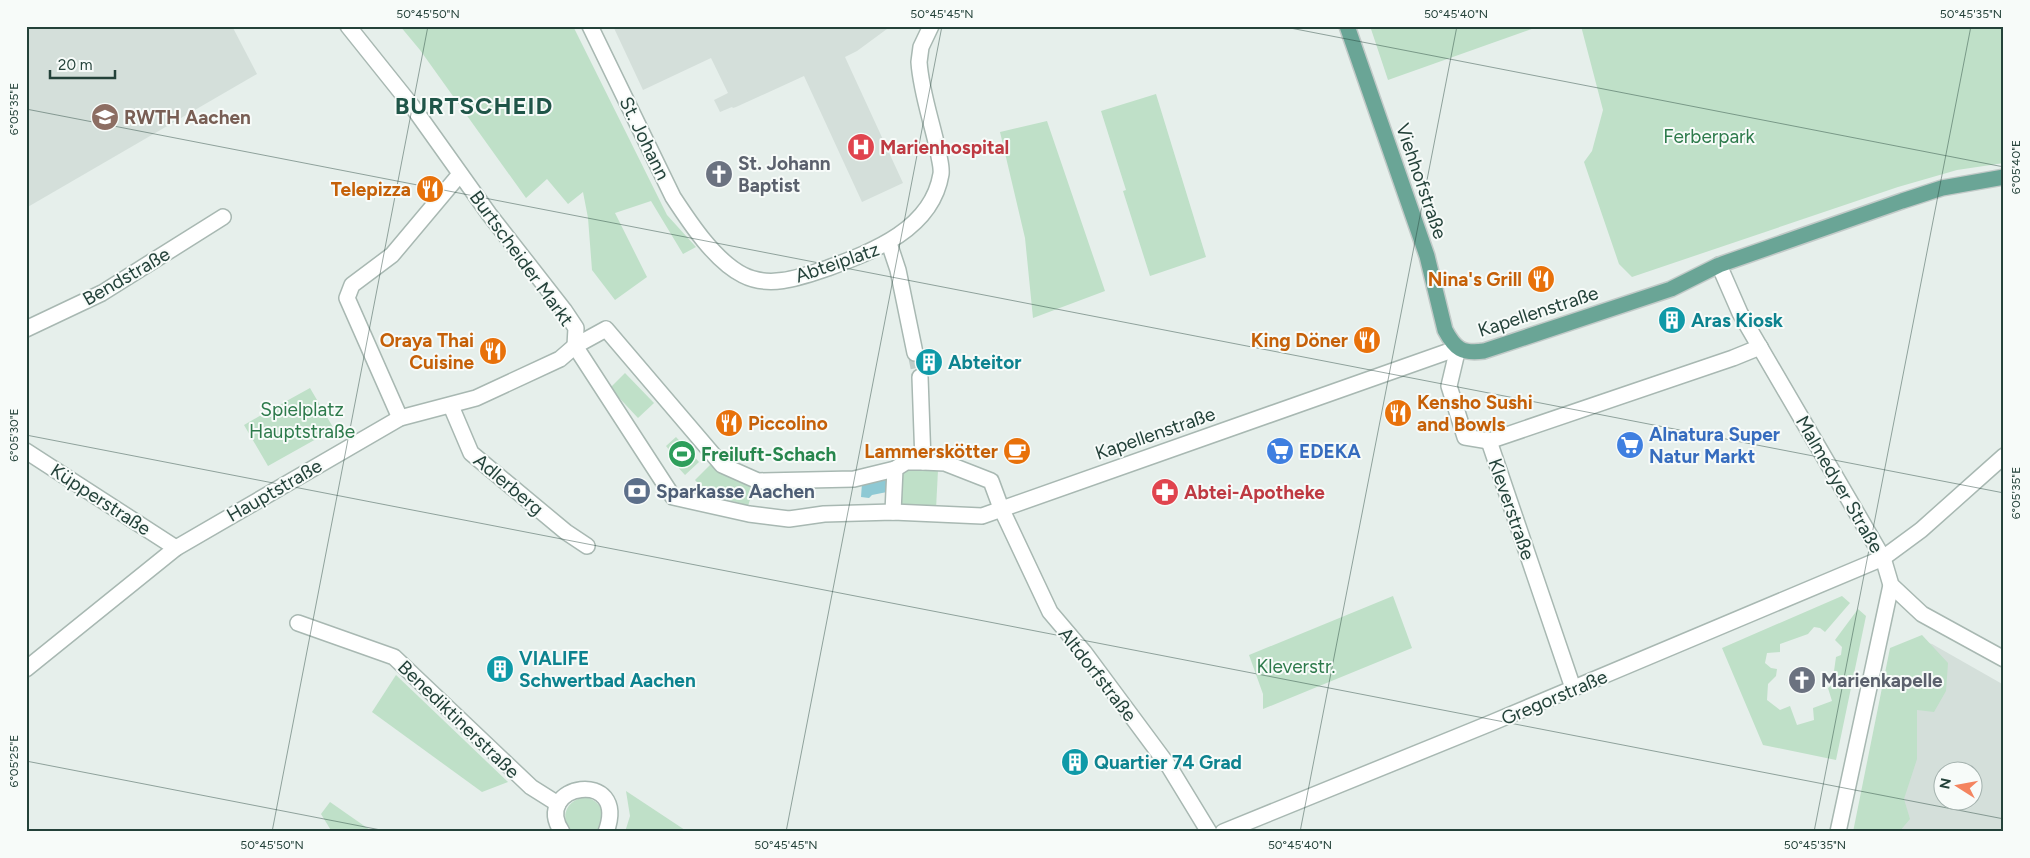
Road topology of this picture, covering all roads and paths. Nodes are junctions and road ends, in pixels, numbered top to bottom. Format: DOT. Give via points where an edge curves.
graph roads {
  1 [pos="348,26"];
  2 [pos="590,26"];
  3 [pos="931,26"];
  4 [pos="1347,26"];
  5 [pos="460,174"];
  6 [pos="2004,177"];
  7 [pos="223,218"];
  8 [pos="708,243"];
  9 [pos="889,243"];
  10 [pos="1720,265"];
  11 [pos="26,329"];
  12 [pos="575,346"];
  13 [pos="1760,347"];
  14 [pos="1458,348"];
  15 [pos="914,353"];
  16 [pos="920,377"];
  17 [pos="451,406"];
  18 [pos="400,418"];
  19 [pos="1489,441"];
  20 [pos="26,451"];
  21 [pos="2004,456"];
  22 [pos="923,462"];
  23 [pos="895,469"];
  24 [pos="1001,508"];
  25 [pos="892,512"];
  26 [pos="587,546"];
  27 [pos="176,548"];
  28 [pos="1883,558"];
  29 [pos="1891,585"];
  30 [pos="298,623"];
  31 [pos="2004,659"];
  32 [pos="26,669"];
  33 [pos="1574,688"];
  34 [pos="558,804"];
  35 [pos="562,832"];
  36 [pos="606,832"];
  37 [pos="1209,832"];
  38 [pos="1223,832"];
  39 [pos="1838,832"];
  1 -- 5 [label="street, Burtscheider Markt" via="412,106"];
  2 -- 8 [label="street, St. Johann" via="674,197 689,222"];
  3 -- 9 [label="street, Abteiplatz" via="921,47 919,69 942,172 933,201 916,221"];
  4 -- 14 [label="main road, Viehhofstraße" via="1427,256 1445,330"];
  5 -- 12 [label="street, Burtscheider Markt" via="564,310 576,328"];
  5 -- 18 [label="street" via="392,255 352,286 346,298"];
  6 -- 10 [label="main road, Kapellenstraße" via="1934,191"];
  7 -- 11 [label="street, Bendstraße" via="102,293"];
  8 -- 9 [label="street, Abteiplatz" via="727,265 744,276 767,282 801,277"];
  9 -- 15 [label="street, Abteiplatz" via="898,270"];
  10 -- 13 [label="street, Malmedyer Straße" via="1740,313"];
  10 -- 14 [label="main road, Kapellenstraße" via="1671,289 1484,351 1469,353"];
  12 -- 17 [label="street, Hauptstraße" via="560,359 476,398"];
  12 -- 23 [label="street, Burtscheider Markt" via="606,329 722,465 758,481 854,479"];
  12 -- 25 [label="street, Burtscheider Markt" via="673,498 789,519 824,514"];
  13 -- 19 [label="street"];
  13 -- 28 [label="street, Malmedyer Straße"];
  14 -- 19 [label="street, Kleverstraße" via="1448,386 1465,437"];
  14 -- 24 [label="street, Kapellenstraße"];
  16 -- 22 [label="street"];
  17 -- 18 [label="street, Hauptstraße"];
  17 -- 26 [label="street, Adlerberg" via="470,452"];
  18 -- 27 [label="street, Hauptstraße"];
  19 -- 33 [label="street, Kleverstraße"];
  20 -- 27 [label="street, Küpperstraße"];
  21 -- 28 [label="street, Gregorstraße" via="1922,530"];
  22 -- 23 [label="street, Burtscheider Markt" via="906,462"];
  22 -- 24 [label="street, Burtscheider Markt" via="945,463 991,481"];
  23 -- 25 [label="street"];
  24 -- 25 [label="street, Burtscheider Markt" via="982,516"];
  24 -- 37 [label="street, Altdorfstraße" via="1050,612 1084,652 1170,768"];
  27 -- 32 [label="street, Hauptstraße"];
  28 -- 29 [label="street, Malmedyer Straße"];
  28 -- 33 [label="street, Gregorstraße"];
  29 -- 31 [label="street" via="1922,614"];
  29 -- 39 [label="street"];
  30 -- 34 [label="street, Benediktinerstraße" via="394,658 531,787"];
  33 -- 38 [label="street, Gregorstraße"];
  34 -- 35 [label="street" via="556,820"];
  34 -- 36 [label="street" via="570,792 588,788 596,791 610,812"];
}
